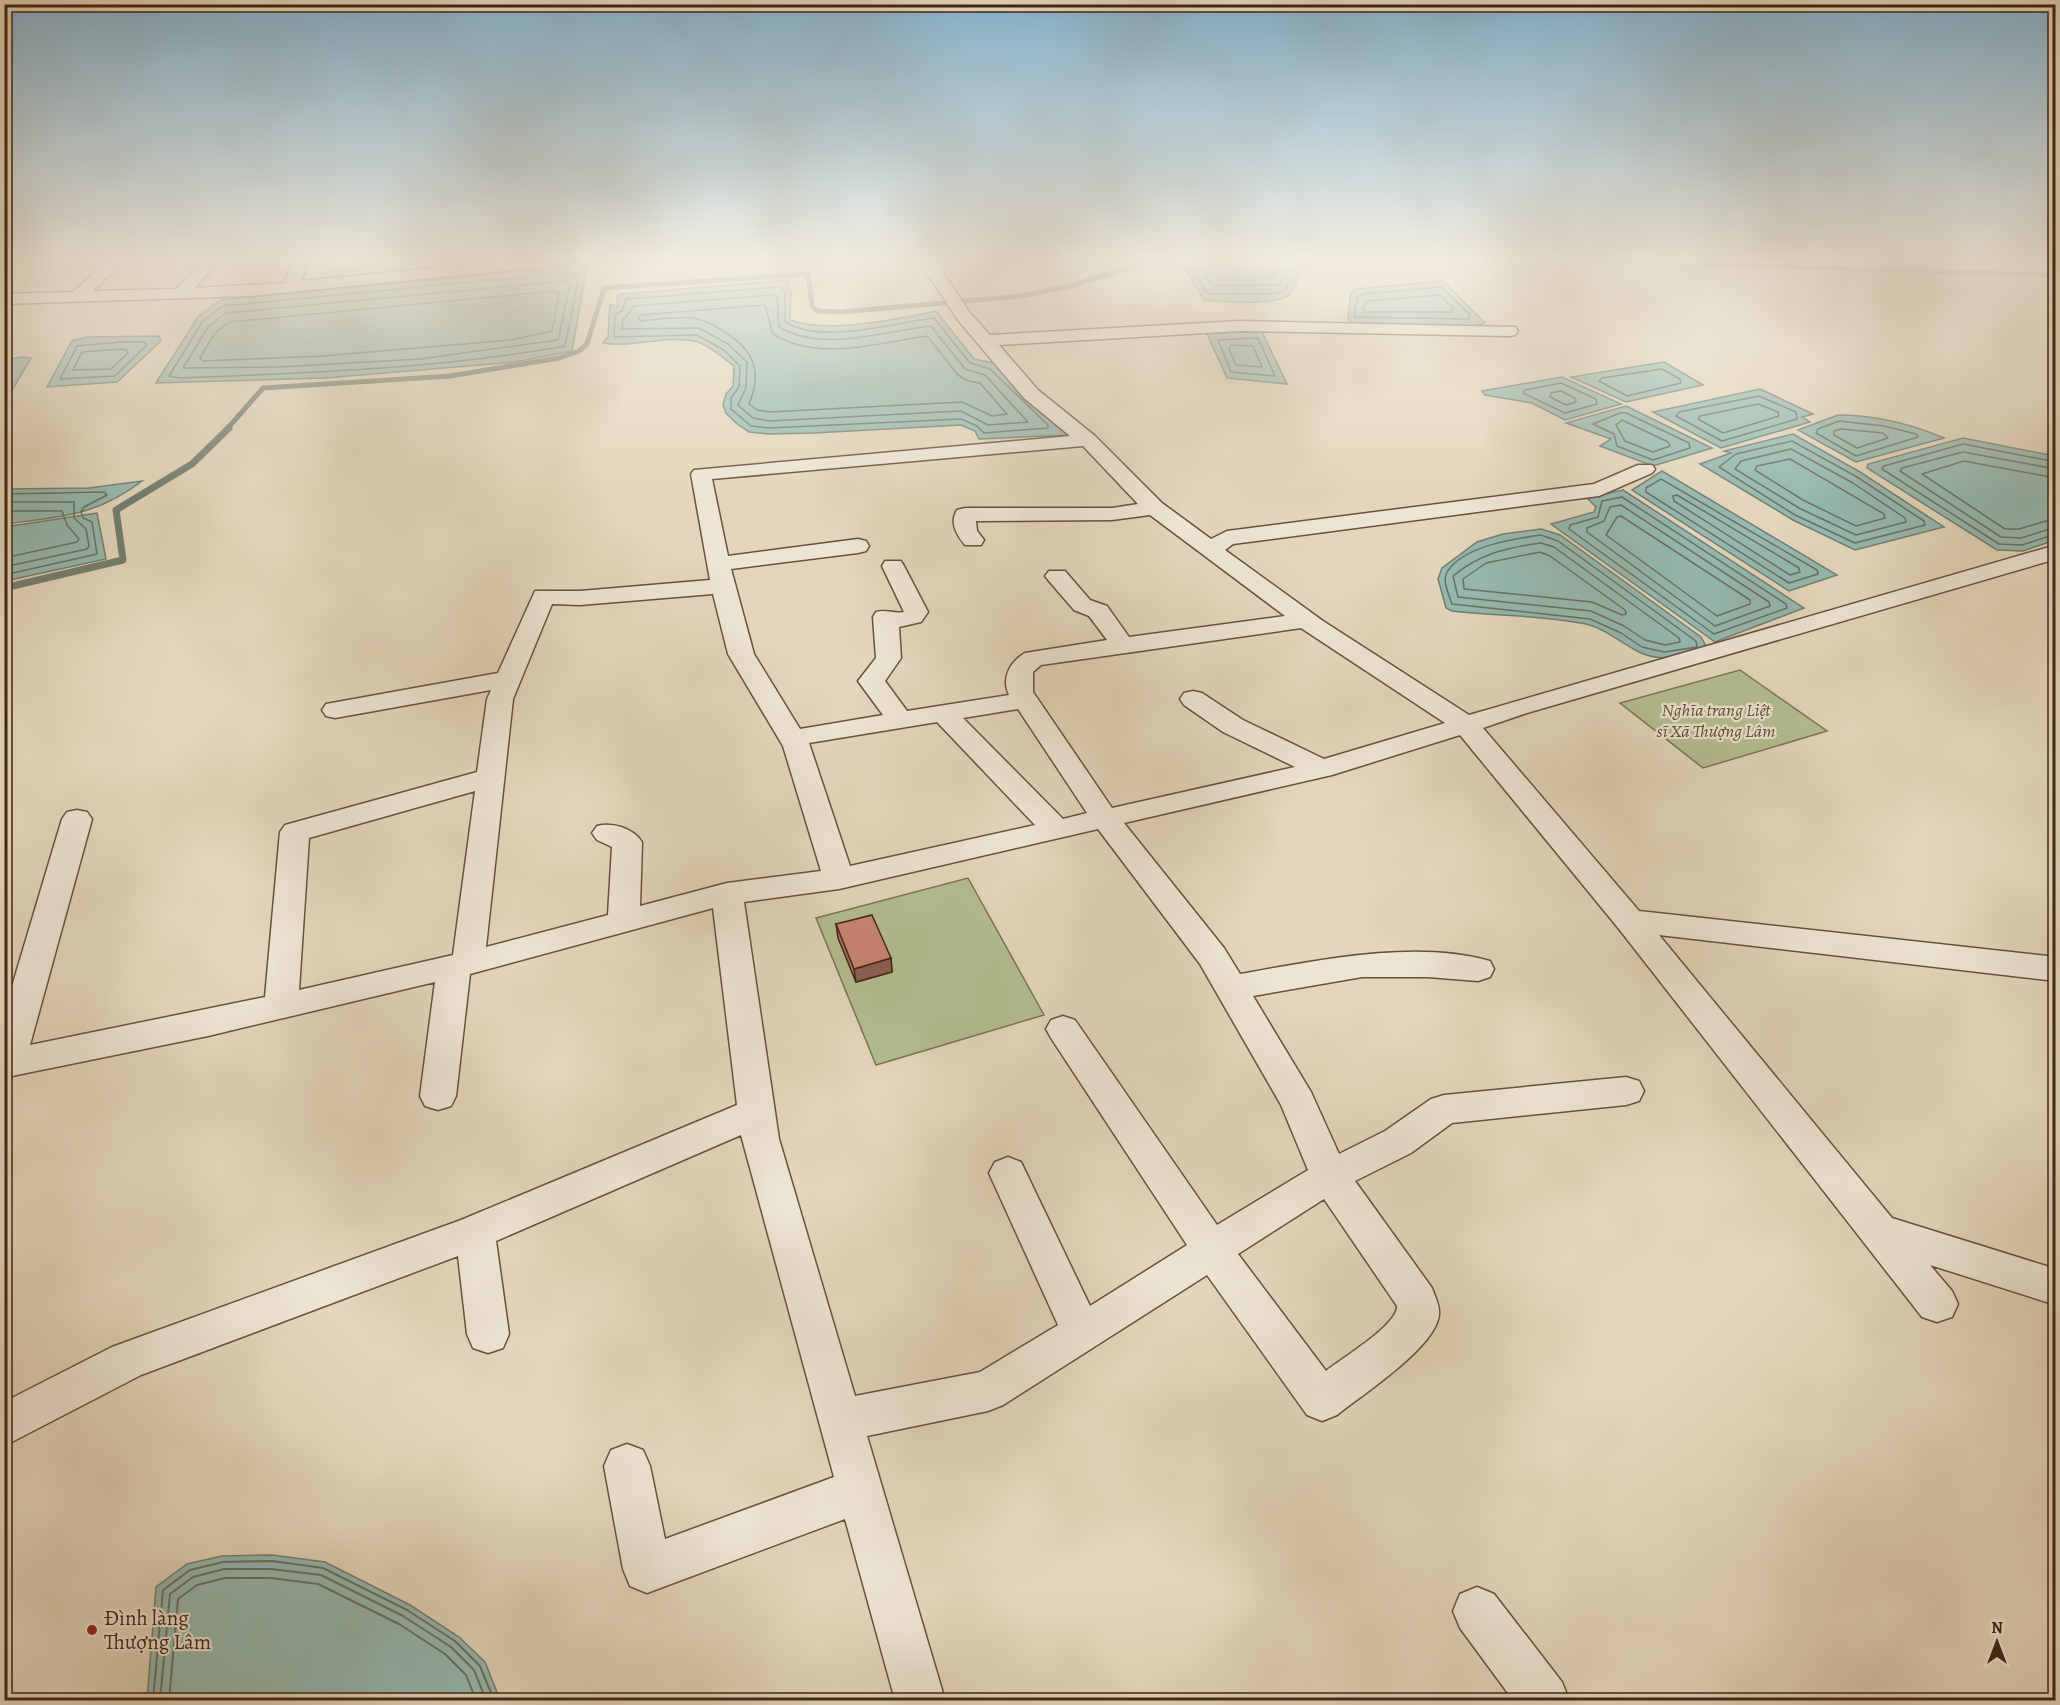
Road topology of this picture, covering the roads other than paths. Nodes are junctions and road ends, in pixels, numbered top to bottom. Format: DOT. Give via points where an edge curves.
graph roads {
  1 [pos="983,339"];
  2 [pos="1025,339"];
  3 [pos="985,341"];
  4 [pos="1088,440"];
  5 [pos="1645,469"];
  6 [pos="1154,508"];
  7 [pos="973,540"];
  8 [pos="858,546"];
  9 [pos="1210,550"];
  10 [pos="2055,552"];
  11 [pos="893,566"];
  12 [pos="720,575"];
  13 [pos="1057,576"];
  14 [pos="1306,620"];
  15 [pos="1123,646"];
  16 [pos="508,679"];
  17 [pos="1193,699"];
  18 [pos="1026,700"];
  19 [pos="334,711"];
  20 [pos="943,713"];
  21 [pos="900,720"];
  22 [pos="1466,725"];
  23 [pos="792,738"];
  24 [pos="1322,769"];
  25 [pos="491,777"];
  26 [pos="77,819"];
  27 [pos="1105,819"];
  28 [pos="1056,830"];
  29 [pos="607,833"];
  30 [pos="839,879"];
  31 [pos="727,894"];
  32 [pos="624,921"];
  33 [pos="1630,921"];
  34 [pos="461,965"];
  35 [pos="1478,969"];
  36 [pos="2055,969"];
  37 [pos="1231,988"];
  38 [pos="280,1006"];
  39 [pos="1062,1029"];
  40 [pos="6,1063"];
  41 [pos="1626,1090"];
  42 [pos="438,1096"];
  43 [pos="756,1113"];
  44 [pos="1008,1173"];
  45 [pos="1330,1176"];
  46 [pos="1878,1231"];
  47 [pos="475,1232"];
  48 [pos="1212,1250"];
  49 [pos="2055,1287"];
  50 [pos="1937,1304"];
  51 [pos="1082,1333"];
  52 [pos="488,1334"];
  53 [pos="841,1420"];
  54 [pos="4,1425"];
  55 [pos="627,1466"];
  56 [pos="861,1490"];
  57 [pos="1477,1611"];
  58 [pos="920,1701"];
  59 [pos="1544,1701"];
  1 -- 3 [label="street"];
  2 -- 3 [label="street"];
  3 -- 4 [label="street" via="1031,394"];
  4 -- 6 [label="street"];
  4 -- 12 [label="street" via="701,474"];
  5 -- 9 [label="street" via="1599,490 1227,538"];
  6 -- 7 [label="street" via="1112,514 964,515 966,531"];
  6 -- 9 [label="street"];
  8 -- 12 [label="street"];
  9 -- 14 [label="street"];
  10 -- 22 [label="street"];
  11 -- 21 [label="street" via="916,612 912,617 885,620 891,653 888,663 871,681"];
  12 -- 16 [label="street" via="580,598 543,596"];
  12 -- 23 [label="street" via="741,654"];
  13 -- 15 [label="street" via="1082,605 1098,611"];
  14 -- 15 [label="street"];
  14 -- 22 [label="street"];
  15 -- 18 [label="street" via="1034,658 1022,664 1018,672 1020,692"];
  16 -- 19 [label="street"];
  16 -- 25 [label="street" via="500,699"];
  17 -- 24 [label="street" via="1233,726"];
  18 -- 20 [label="street"];
  18 -- 27 [label="street"];
  20 -- 21 [label="street"];
  20 -- 28 [label="street"];
  21 -- 23 [label="street"];
  22 -- 24 [label="street"];
  22 -- 33 [label="street"];
  23 -- 30 [label="street"];
  24 -- 27 [label="street"];
  25 -- 34 [label="street"];
  25 -- 38 [label="street" via="295,832"];
  26 -- 40 [label="street"];
  27 -- 28 [label="street"];
  27 -- 37 [label="street" via="1212,956"];
  28 -- 30 [label="street"];
  29 -- 32 [label="street" via="627,842"];
  30 -- 31 [label="street"];
  31 -- 32 [label="street"];
  31 -- 43 [label="street"];
  32 -- 34 [label="street"];
  33 -- 36 [label="street"];
  33 -- 46 [label="street"];
  34 -- 38 [label="street"];
  34 -- 42 [label="street"];
  35 -- 37 [label="street" via="1362,965"];
  37 -- 45 [label="street" via="1298,1102"];
  38 -- 40 [label="street"];
  39 -- 48 [label="street"];
  41 -- 45 [label="street" via="1444,1109 1398,1142"];
  43 -- 47 [label="street"];
  43 -- 53 [label="street" via="760,1139"];
  44 -- 51 [label="street"];
  45 -- 48 [label="street"];
  45 -- 48 [label="street" via="1417,1301 1418,1316 1404,1337 1322,1400"];
  46 -- 49 [label="street"];
  46 -- 50 [label="street"];
  47 -- 52 [label="street"];
  47 -- 54 [label="street" via="127,1361"];
  48 -- 51 [label="street"];
  51 -- 53 [label="street" via="988,1391"];
  53 -- 56 [label="street"];
  55 -- 56 [label="street" via="647,1569"];
  56 -- 58 [label="street"];
  57 -- 59 [label="street"];
}
